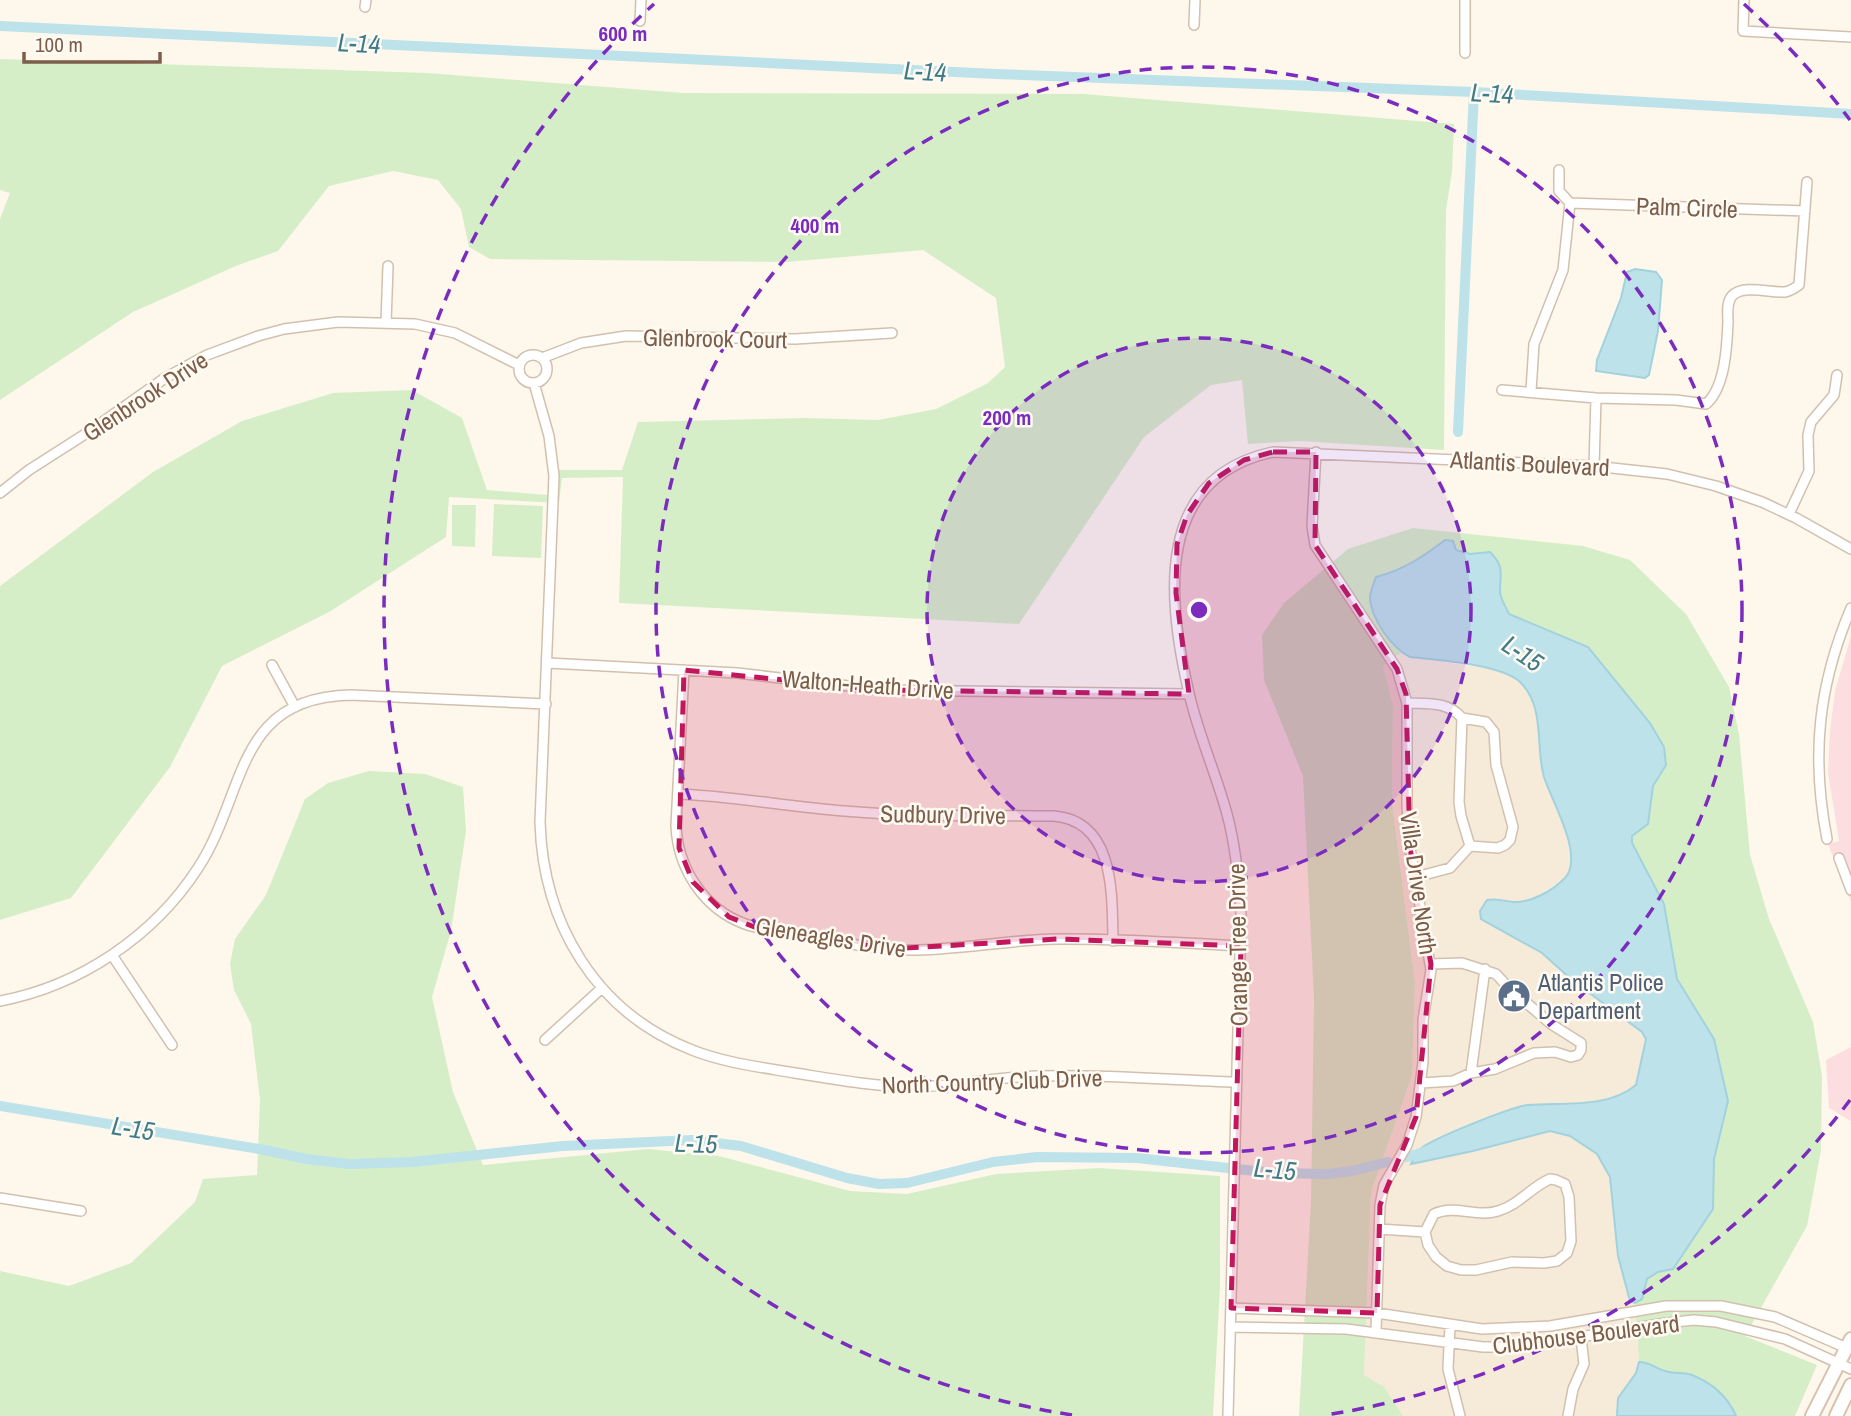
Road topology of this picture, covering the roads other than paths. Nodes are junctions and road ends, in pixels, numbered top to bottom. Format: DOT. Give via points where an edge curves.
graph roads {
  1 [pos="641,0"];
  2 [pos="1195,0"];
  3 [pos="1465,0"];
  4 [pos="1744,0"];
  5 [pos="640,21"];
  6 [pos="1194,25"];
  7 [pos="1851,37"];
  8 [pos="1465,53"];
  9 [pos="1559,170"];
  10 [pos="1807,182"];
  11 [pos="1570,203"];
  12 [pos="1805,211"];
  13 [pos="388,266"];
  14 [pos="386,323"];
  15 [pos="892,333"];
  16 [pos="542,358"];
  17 [pos="519,365"];
  18 [pos="1837,375"];
  19 [pos="534,383"];
  20 [pos="1502,390"];
  21 [pos="1531,391"];
  22 [pos="1596,398"];
  23 [pos="1316,452"];
  24 [pos="1594,466"];
  25 [pos="1203,489"];
  26 [pos="0,493"];
  27 [pos="1789,514"];
  28 [pos="1851,549"];
  29 [pos="1851,608"];
  30 [pos="548,663"];
  31 [pos="272,665"];
  32 [pos="684,670"];
  33 [pos="1189,694"];
  34 [pos="1407,703"];
  35 [pos="545,704"];
  36 [pos="295,707"];
  37 [pos="1462,718"];
  38 [pos="678,794"];
  39 [pos="1827,839"];
  40 [pos="1471,846"];
  41 [pos="1839,858"];
  42 [pos="1416,877"];
  43 [pos="1851,890"];
  44 [pos="1113,941"];
  45 [pos="1241,946"];
  46 [pos="112,955"];
  47 [pos="1431,964"];
  48 [pos="1485,969"];
  49 [pos="602,988"];
  50 [pos="0,1001"];
  51 [pos="545,1040"];
  52 [pos="172,1045"];
  53 [pos="1471,1073"];
  54 [pos="1237,1082"];
  55 [pos="1421,1083"];
  56 [pos="0,1198"];
  57 [pos="81,1212"];
  58 [pos="1379,1229"];
  59 [pos="1425,1232"];
  60 [pos="1231,1308"];
  61 [pos="1377,1314"];
  62 [pos="1450,1325"];
  63 [pos="1230,1327"];
  64 [pos="1376,1332"];
  65 [pos="1581,1338"];
  66 [pos="1448,1343"];
  67 [pos="1849,1345"];
  68 [pos="1838,1362"];
  69 [pos="1851,1369"];
  70 [pos="1851,1385"];
  71 [pos="1228,1416"];
  72 [pos="1460,1416"];
  73 [pos="1568,1416"];
  74 [pos="1812,1416"];
  75 [pos="1836,1416"];
  1 -- 5 [label="street"];
  2 -- 6 [label="street"];
  3 -- 8 [label="street"];
  4 -- 7 [label="street" via="1743,31"];
  9 -- 11 [label="street" via="1559,191"];
  10 -- 12 [label="street"];
  11 -- 12 [label="street, Palm Circle"];
  11 -- 21 [label="street" via="1563,270 1534,344"];
  12 -- 22 [label="street" via="1799,285 1788,292 1740,291 1728,304 1727,351 1714,397 1706,404"];
  13 -- 14 [label="street"];
  14 -- 17 [label="street, Glenbrook Drive" via="455,333"];
  14 -- 26 [label="street, Glenbrook Drive" via="338,322 285,329 207,355 165,378"];
  15 -- 16 [label="street, Glenbrook Court" via="794,340 611,337"];
  16 -- 17 [label="street" via="530,355"];
  16 -- 19 [label="street" via="546,375"];
  17 -- 19 [label="street, Glenbrook Drive" via="523,379"];
  18 -- 27 [label="street" via="1834,395 1811,422 1809,471"];
  19 -- 30 [label="street, Glenbrook Drive" via="549,436 554,477"];
  20 -- 21 [label="street"];
  21 -- 22 [label="street"];
  22 -- 24 [label="street"];
  23 -- 24 [label="street, Atlantis Boulevard"];
  23 -- 25 [label="street, Atlantis Boulevard" via="1258,455 1233,465"];
  23 -- 34 [label="street, Villa Drive North" via="1315,545 1397,669"];
  24 -- 27 [label="street, Atlantis Boulevard" via="1699,482"];
  25 -- 33 [label="street, Orange Tree Drive" via="1181,529 1176,559 1178,625"];
  27 -- 28 [label="street, Atlantis Boulevard"];
  29 -- 39 [label="street" via="1831,661 1821,715 1818,769"];
  30 -- 32 [label="street, Walton-Heath Drive"];
  30 -- 35 [label="street, Glenbrook Drive"];
  31 -- 36 [label="street"];
  32 -- 33 [label="street, Walton-Heath Drive" via="883,690"];
  32 -- 38 [label="street, Gleneagles Drive"];
  33 -- 45 [label="street, Orange Tree Drive" via="1230,829 1239,882"];
  34 -- 37 [label="street" via="1445,705"];
  34 -- 42 [label="street, Villa Drive North" via="1407,806"];
  35 -- 36 [label="street" via="351,695"];
  35 -- 49 [label="street, North Country Club Drive" via="540,822 548,890 575,951"];
  36 -- 46 [label="street" via="274,720 251,748 219,830 183,889 149,926"];
  37 -- 40 [label="street" via="1459,802"];
  37 -- 40 [label="street" via="1486,722 1494,732 1496,765 1513,827 1510,841 1499,848"];
  38 -- 44 [label="street, Gleneagles Drive" via="677,834 686,870 711,904 743,923 890,949 1034,940"];
  38 -- 44 [label="street, Sudbury Drive" via="881,814 1073,820 1094,835 1104,853"];
  40 -- 42 [label="street" via="1450,868"];
  41 -- 43 [label="street"];
  42 -- 47 [label="street, Villa Drive North"];
  44 -- 45 [label="street, Gleneagles Drive"];
  45 -- 54 [label="street, Orange Tree Drive"];
  46 -- 50 [label="street" via="57,984"];
  46 -- 52 [label="street"];
  47 -- 48 [label="street" via="1462,963"];
  47 -- 55 [label="street, Villa Drive North"];
  48 -- 53 [label="street"];
  48 -- 53 [label="street" via="1551,1024 1576,1038 1581,1050 1571,1057 1534,1053"];
  49 -- 51 [label="street"];
  49 -- 54 [label="street, North Country Club Drive" via="642,1023 692,1050 732,1062 846,1082 939,1086 1063,1076"];
  53 -- 55 [label="street" via="1453,1081"];
  54 -- 60 [label="street, Orange Tree Drive"];
  55 -- 58 [label="street, Villa Drive North" via="1412,1132 1382,1191"];
  56 -- 57 [label="street"];
  58 -- 59 [label="street"];
  58 -- 61 [label="street, Villa Drive North"];
  59 -- 59 [label="street" via="1436,1257 1454,1269 1550,1263 1562,1258 1572,1241 1568,1190 1565,1184 1550,1179 1521,1201 1493,1213 1444,1209 1429,1219"];
  60 -- 61 [label="street, Clubhouse Boulevard"];
  60 -- 63 [label="street, Orange Tree Drive"];
  61 -- 62 [label="street, Clubhouse Boulevard"];
  61 -- 64 [label="street, Villa Drive North"];
  62 -- 66 [label="street"];
  62 -- 67 [label="street, Clubhouse Boulevard" via="1522,1329 1666,1306 1721,1306 1774,1317"];
  63 -- 64 [label="street, Clubhouse Boulevard"];
  63 -- 71 [label="street, Orange Tree Drive"];
  64 -- 66 [label="street, Clubhouse Boulevard"];
  65 -- 66 [label="street, Clubhouse Boulevard" via="1519,1347"];
  65 -- 68 [label="street, Clubhouse Boulevard" via="1666,1323 1716,1322 1786,1339"];
  65 -- 73 [label="street" via="1584,1364"];
  66 -- 72 [label="street" via="1448,1369"];
  67 -- 68 [label="main road"];
  68 -- 69 [label="street, Clubhouse Boulevard"];
  68 -- 74 [label="main road"];
  70 -- 75 [label="main road"];
}
